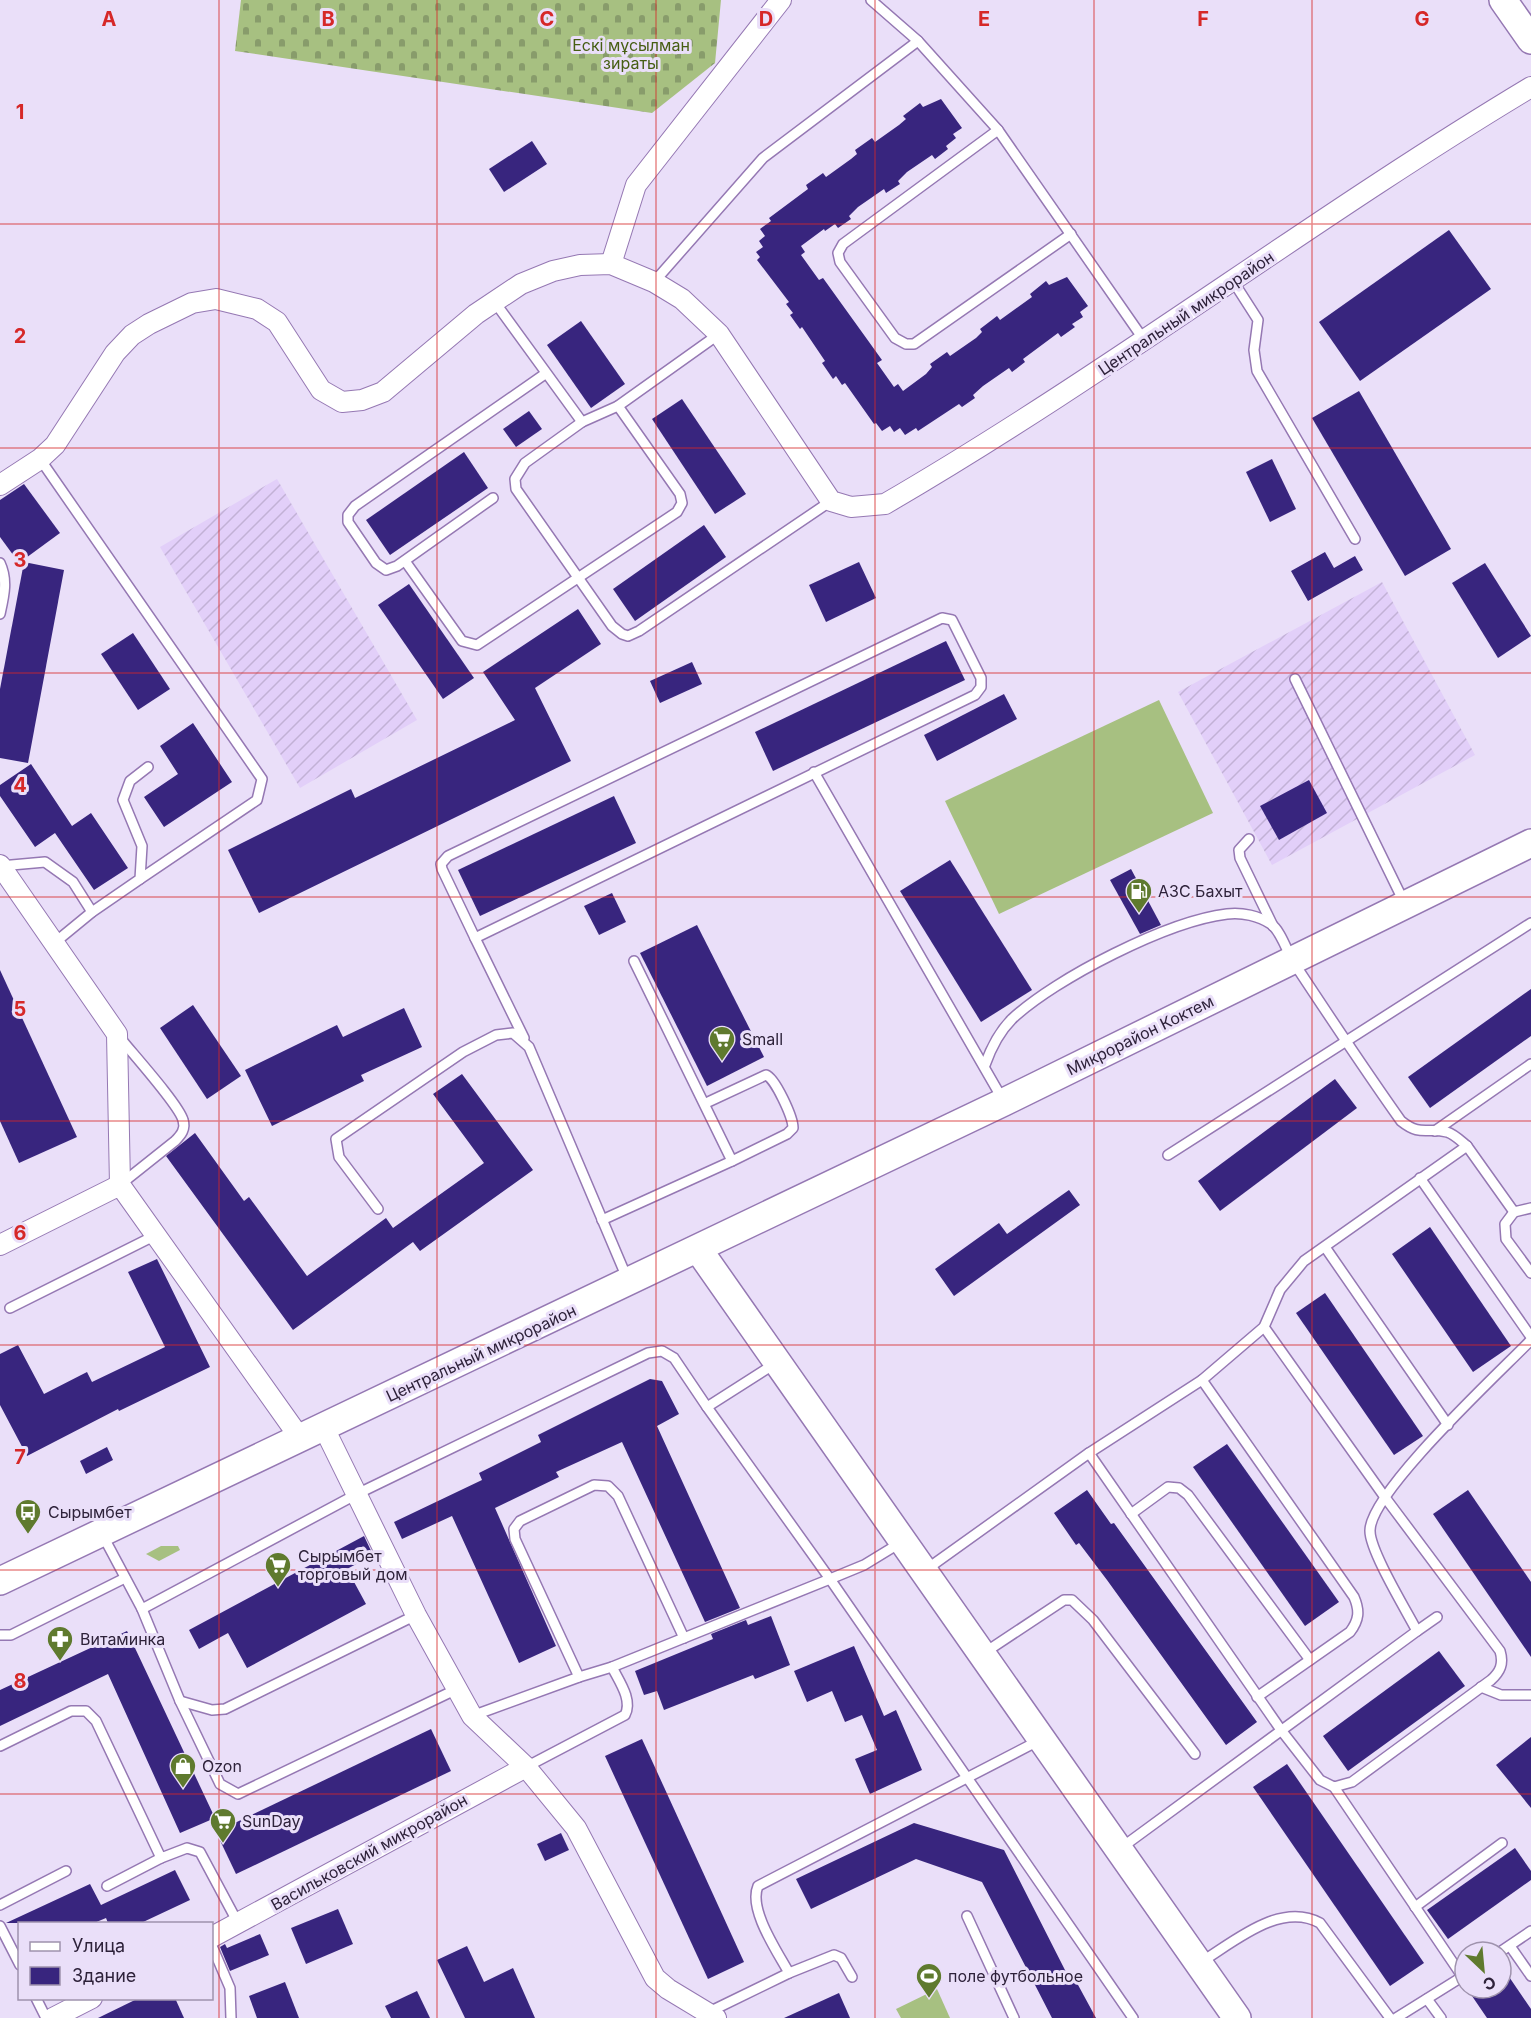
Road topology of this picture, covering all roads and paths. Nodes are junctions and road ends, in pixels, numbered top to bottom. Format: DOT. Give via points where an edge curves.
graph roads {
  1 [pos="781,0"];
  2 [pos="871,0"];
  3 [pos="1503,0"];
  4 [pos="1531,40"];
  5 [pos="918,41"];
  6 [pos="1531,87"];
  7 [pos="998,130"];
  8 [pos="1071,234"];
  9 [pos="611,264"];
  10 [pos="1233,281"];
  11 [pos="654,282"];
  12 [pos="494,301"];
  13 [pos="719,334"];
  14 [pos="1144,340"];
  15 [pos="545,374"];
  16 [pos="618,406"];
  17 [pos="582,422"];
  18 [pos="40,459"];
  19 [pos="0,485"];
  20 [pos="493,498"];
  21 [pos="831,501"];
  22 [pos="1355,539"];
  23 [pos="405,561"];
  24 [pos="0,563"];
  25 [pos="578,579"];
  26 [pos="0,614"];
  27 [pos="1295,679"];
  28 [pos="148,767"];
  29 [pos="814,772"];
  30 [pos="1249,839"];
  31 [pos="1531,843"];
  32 [pos="0,866"];
  33 [pos="140,879"];
  34 [pos="1404,904"];
  35 [pos="92,912"];
  36 [pos="1531,923"];
  37 [pos="1273,926"];
  38 [pos="475,938"];
  39 [pos="54,944"];
  40 [pos="1292,960"];
  41 [pos="634,961"];
  42 [pos="117,1034"];
  43 [pos="1346,1042"];
  44 [pos="528,1047"];
  45 [pos="1531,1064"];
  46 [pos="985,1065"];
  47 [pos="1004,1102"];
  48 [pos="706,1103"];
  49 [pos="1435,1131"];
  50 [pos="1467,1146"];
  51 [pos="1168,1155"];
  52 [pos="732,1161"];
  53 [pos="1420,1178"];
  54 [pos="120,1185"];
  55 [pos="1531,1208"];
  56 [pos="378,1209"];
  57 [pos="1514,1212"];
  58 [pos="602,1220"];
  59 [pos="156,1236"];
  60 [pos="0,1245"];
  61 [pos="1325,1247"];
  62 [pos="698,1249"];
  63 [pos="1531,1273"];
  64 [pos="630,1283"];
  65 [pos="10,1308"];
  66 [pos="1264,1327"];
  67 [pos="1531,1339"];
  68 [pos="778,1362"];
  69 [pos="1202,1380"];
  70 [pos="707,1407"];
  71 [pos="1448,1425"];
  72 [pos="312,1433"];
  73 [pos="1089,1453"];
  74 [pos="357,1494"];
  75 [pos="1384,1496"];
  76 [pos="1131,1514"];
  77 [pos="101,1532"];
  78 [pos="905,1540"];
  79 [pos="925,1570"];
  80 [pos="125,1578"];
  81 [pos="830,1579"];
  82 [pos="0,1581"];
  83 [pos="142,1609"];
  84 [pos="416,1615"];
  85 [pos="1437,1617"];
  86 [pos="1417,1630"];
  87 [pos="0,1635"];
  88 [pos="684,1638"];
  89 [pos="983,1654"];
  90 [pos="1310,1660"];
  91 [pos="612,1667"];
  92 [pos="579,1677"];
  93 [pos="1481,1687"];
  94 [pos="457,1689"];
  95 [pos="1531,1695"];
  96 [pos="1257,1696"];
  97 [pos="180,1701"];
  98 [pos="472,1716"];
  99 [pos="1281,1730"];
  100 [pos="1042,1739"];
  101 [pos="0,1746"];
  102 [pos="1195,1754"];
  103 [pos="526,1767"];
  104 [pos="967,1779"];
  105 [pos="1334,1786"];
  106 [pos="1502,1843"];
  107 [pos="1119,1850"];
  108 [pos="161,1858"];
  109 [pos="66,1871"];
  110 [pos="107,1886"];
  111 [pos="0,1905"];
  112 [pos="1415,1907"];
  113 [pos="967,1916"];
  114 [pos="238,1923"];
  115 [pos="0,1926"];
  116 [pos="1531,1931"];
  117 [pos="213,1936"];
  118 [pos="1513,1944"];
  119 [pos="213,1948"];
  120 [pos="1513,1950"];
  121 [pos="1453,1960"];
  122 [pos="18,1961"];
  123 [pos="1199,1964"];
  124 [pos="789,1973"];
  125 [pos="1531,1976"];
  126 [pos="852,1977"];
  127 [pos="1453,1982"];
  128 [pos="1427,1999"];
  129 [pos="37,2000"];
  130 [pos="88,2000"];
  131 [pos="712,2015"];
  132 [pos="1230,2016"];
  133 [pos="46,2018"];
  134 [pos="54,2018"];
  135 [pos="231,2018"];
  136 [pos="1014,2018"];
  137 [pos="1133,2018"];
  138 [pos="1390,2018"];
  139 [pos="1396,2018"];
  140 [pos="1441,2018"];
  1 -- 9 [label="street" via="636,185"];
  2 -- 5 [label="lane"];
  3 -- 4 [label="main road"];
  5 -- 7 [label="lane"];
  5 -- 11 [label="lane" via="763,158"];
  6 -- 10 [label="street, Центральный микрорайон"];
  7 -- 8 [label="lane"];
  7 -- 8 [label="lane" via="843,244 838,253 840,262 895,338 914,344"];
  8 -- 14 [label="lane"];
  9 -- 11 [label="street"];
  9 -- 12 [label="street" via="553,271"];
  10 -- 14 [label="street, Центральный микрорайон"];
  10 -- 22 [label="lane" via="1258,320 1254,350 1257,371"];
  11 -- 13 [label="street" via="701,315"];
  12 -- 15 [label="lane"];
  12 -- 18 [label="street" via="382,392 342,402 321,390 277,322 236,302 192,303 149,324 115,353 64,432"];
  13 -- 16 [label="lane"];
  13 -- 21 [label="street"];
  14 -- 21 [label="street, Центральный микрорайон" via="1055,401 885,504 851,507"];
  15 -- 17 [label="lane"];
  15 -- 23 [label="lane" via="350,510 350,529 380,568 392,569"];
  16 -- 17 [label="lane"];
  16 -- 25 [label="lane" via="680,494 682,503 677,512"];
  17 -- 25 [label="lane" via="525,463 515,479 522,499"];
  18 -- 19 [label="street"];
  18 -- 33 [label="lane" via="262,779 257,800"];
  20 -- 23 [label="lane"];
  21 -- 25 [label="lane" via="628,636 617,631"];
  23 -- 25 [label="lane" via="462,641 471,645 482,643"];
  24 -- 26 [label="lane" via="5,591"];
  27 -- 34 [label="lane"];
  28 -- 33 [label="lane" via="130,781 123,800 142,846"];
  29 -- 38 [label="lane"];
  29 -- 38 [label="lane" via="980,691 981,678 952,620 942,618 448,856 441,864 442,869"];
  29 -- 46 [label="lane"];
  30 -- 37 [label="lane" via="1239,850 1240,858"];
  31 -- 34 [label="main road, Микрорайон Коктем"];
  32 -- 35 [label="lane" via="45,862 73,882"];
  32 -- 39 [label="street"];
  33 -- 35 [label="lane"];
  34 -- 40 [label="main road, Микрорайон Коктем"];
  35 -- 39 [label="lane"];
  36 -- 43 [label="lane"];
  37 -- 40 [label="lane"];
  37 -- 46 [label="lane" via="1258,918 1228,914 1172,930 1125,951 1029,1006 999,1034"];
  38 -- 44 [label="lane"];
  39 -- 42 [label="street"];
  40 -- 43 [label="lane"];
  40 -- 47 [label="main road, Микрорайон Коктем"];
  41 -- 48 [label="lane"];
  42 -- 54 [label="street"];
  42 -- 54 [label="lane" via="178,1112 184,1127 175,1141"];
  43 -- 49 [label="lane" via="1401,1121 1422,1133"];
  43 -- 51 [label="lane"];
  44 -- 56 [label="lane" via="513,1033 491,1037 340,1134 336,1151"];
  44 -- 58 [label="lane"];
  45 -- 49 [label="lane"];
  46 -- 47 [label="lane"];
  47 -- 62 [label="main road, Микрорайон Коктем"];
  48 -- 52 [label="lane"];
  48 -- 52 [label="lane" via="765,1076 772,1080 792,1120 793,1128 787,1134"];
  49 -- 50 [label="lane" via="1448,1132"];
  50 -- 53 [label="lane"];
  50 -- 57 [label="lane"];
  52 -- 58 [label="lane"];
  53 -- 61 [label="lane"];
  53 -- 67 [label="lane"];
  54 -- 59 [label="street"];
  54 -- 60 [label="street"];
  55 -- 57 [label="lane"];
  57 -- 63 [label="lane" via="1505,1224 1506,1239"];
  58 -- 64 [label="lane"];
  59 -- 65 [label="lane"];
  59 -- 72 [label="street"];
  61 -- 66 [label="lane" via="1304,1261 1280,1290"];
  61 -- 71 [label="lane"];
  62 -- 64 [label="main road, Центральный микрорайон"];
  62 -- 68 [label="main road"];
  64 -- 72 [label="main road, Центральный микрорайон"];
  66 -- 69 [label="lane"];
  66 -- 75 [label="lane"];
  67 -- 71 [label="lane"];
  68 -- 70 [label="lane"];
  68 -- 78 [label="main road"];
  69 -- 73 [label="lane"];
  69 -- 90 [label="lane" via="1358,1606 1350,1632"];
  70 -- 74 [label="lane" via="674,1358 655,1351"];
  70 -- 81 [label="lane"];
  71 -- 75 [label="lane"];
  72 -- 74 [label="street"];
  72 -- 77 [label="main road, Центральный микрорайон"];
  73 -- 76 [label="lane"];
  73 -- 79 [label="lane"];
  74 -- 83 [label="lane"];
  74 -- 84 [label="street"];
  75 -- 86 [label="lane" via="1372,1514 1371,1540"];
  75 -- 93 [label="lane" via="1500,1651 1498,1674"];
  76 -- 90 [label="lane" via="1168,1487 1179,1488 1188,1495"];
  76 -- 96 [label="lane"];
  77 -- 80 [label="lane"];
  77 -- 82 [label="main road, Центральный микрорайон"];
  78 -- 79 [label="main road"];
  78 -- 81 [label="lane" via="864,1565"];
  79 -- 89 [label="main road"];
  80 -- 83 [label="lane"];
  80 -- 87 [label="lane" via="11,1635"];
  81 -- 88 [label="lane"];
  81 -- 104 [label="lane"];
  83 -- 97 [label="lane"];
  84 -- 94 [label="street"];
  84 -- 97 [label="lane" via="225,1709 212,1710"];
  85 -- 86 [label="lane"];
  86 -- 99 [label="lane"];
  88 -- 91 [label="lane"];
  88 -- 92 [label="lane" via="618,1496 608,1485 594,1485 520,1521 514,1529 515,1539"];
  89 -- 100 [label="main road"];
  89 -- 102 [label="lane" via="1064,1600 1072,1600 1093,1620"];
  90 -- 96 [label="lane"];
  91 -- 92 [label="lane"];
  91 -- 103 [label="lane" via="627,1698 625,1715"];
  92 -- 98 [label="lane"];
  93 -- 95 [label="lane" via="1501,1695"];
  93 -- 105 [label="lane" via="1352,1782"];
  94 -- 97 [label="lane" via="238,1794 220,1784"];
  94 -- 98 [label="street"];
  96 -- 99 [label="lane"];
  98 -- 103 [label="street"];
  99 -- 105 [label="lane" via="1320,1780"];
  99 -- 107 [label="lane"];
  100 -- 104 [label="lane"];
  100 -- 107 [label="main road"];
  101 -- 108 [label="lane" via="71,1712 86,1711 96,1721"];
  103 -- 114 [label="street, Васильковский микрорайон"];
  103 -- 131 [label="street" via="583,1840 655,1978"];
  104 -- 124 [label="lane" via="758,1886 756,1910"];
  104 -- 137 [label="lane"];
  105 -- 112 [label="lane"];
  106 -- 112 [label="lane"];
  107 -- 123 [label="main road"];
  108 -- 110 [label="lane"];
  108 -- 114 [label="lane" via="187,1848 200,1852"];
  109 -- 111 [label="lane"];
  112 -- 121 [label="lane"];
  113 -- 136 [label="lane"];
  114 -- 117 [label="street, Васильковский микрорайон"];
  115 -- 122 [label="lane"];
  116 -- 118 [label="lane"];
  119 -- 135 [label="lane" via="230,1988"];
  120 -- 125 [label="lane"];
  123 -- 132 [label="main road"];
  123 -- 138 [label="lane" via="1266,1923 1291,1917 1313,1919 1320,1923"];
  124 -- 126 [label="lane" via="834,1955 841,1958"];
  124 -- 131 [label="lane"];
  127 -- 128 [label="lane"];
  128 -- 139 [label="lane"];
  128 -- 140 [label="lane"];
  129 -- 133 [label="lane"];
  130 -- 134 [label="street"];
}
